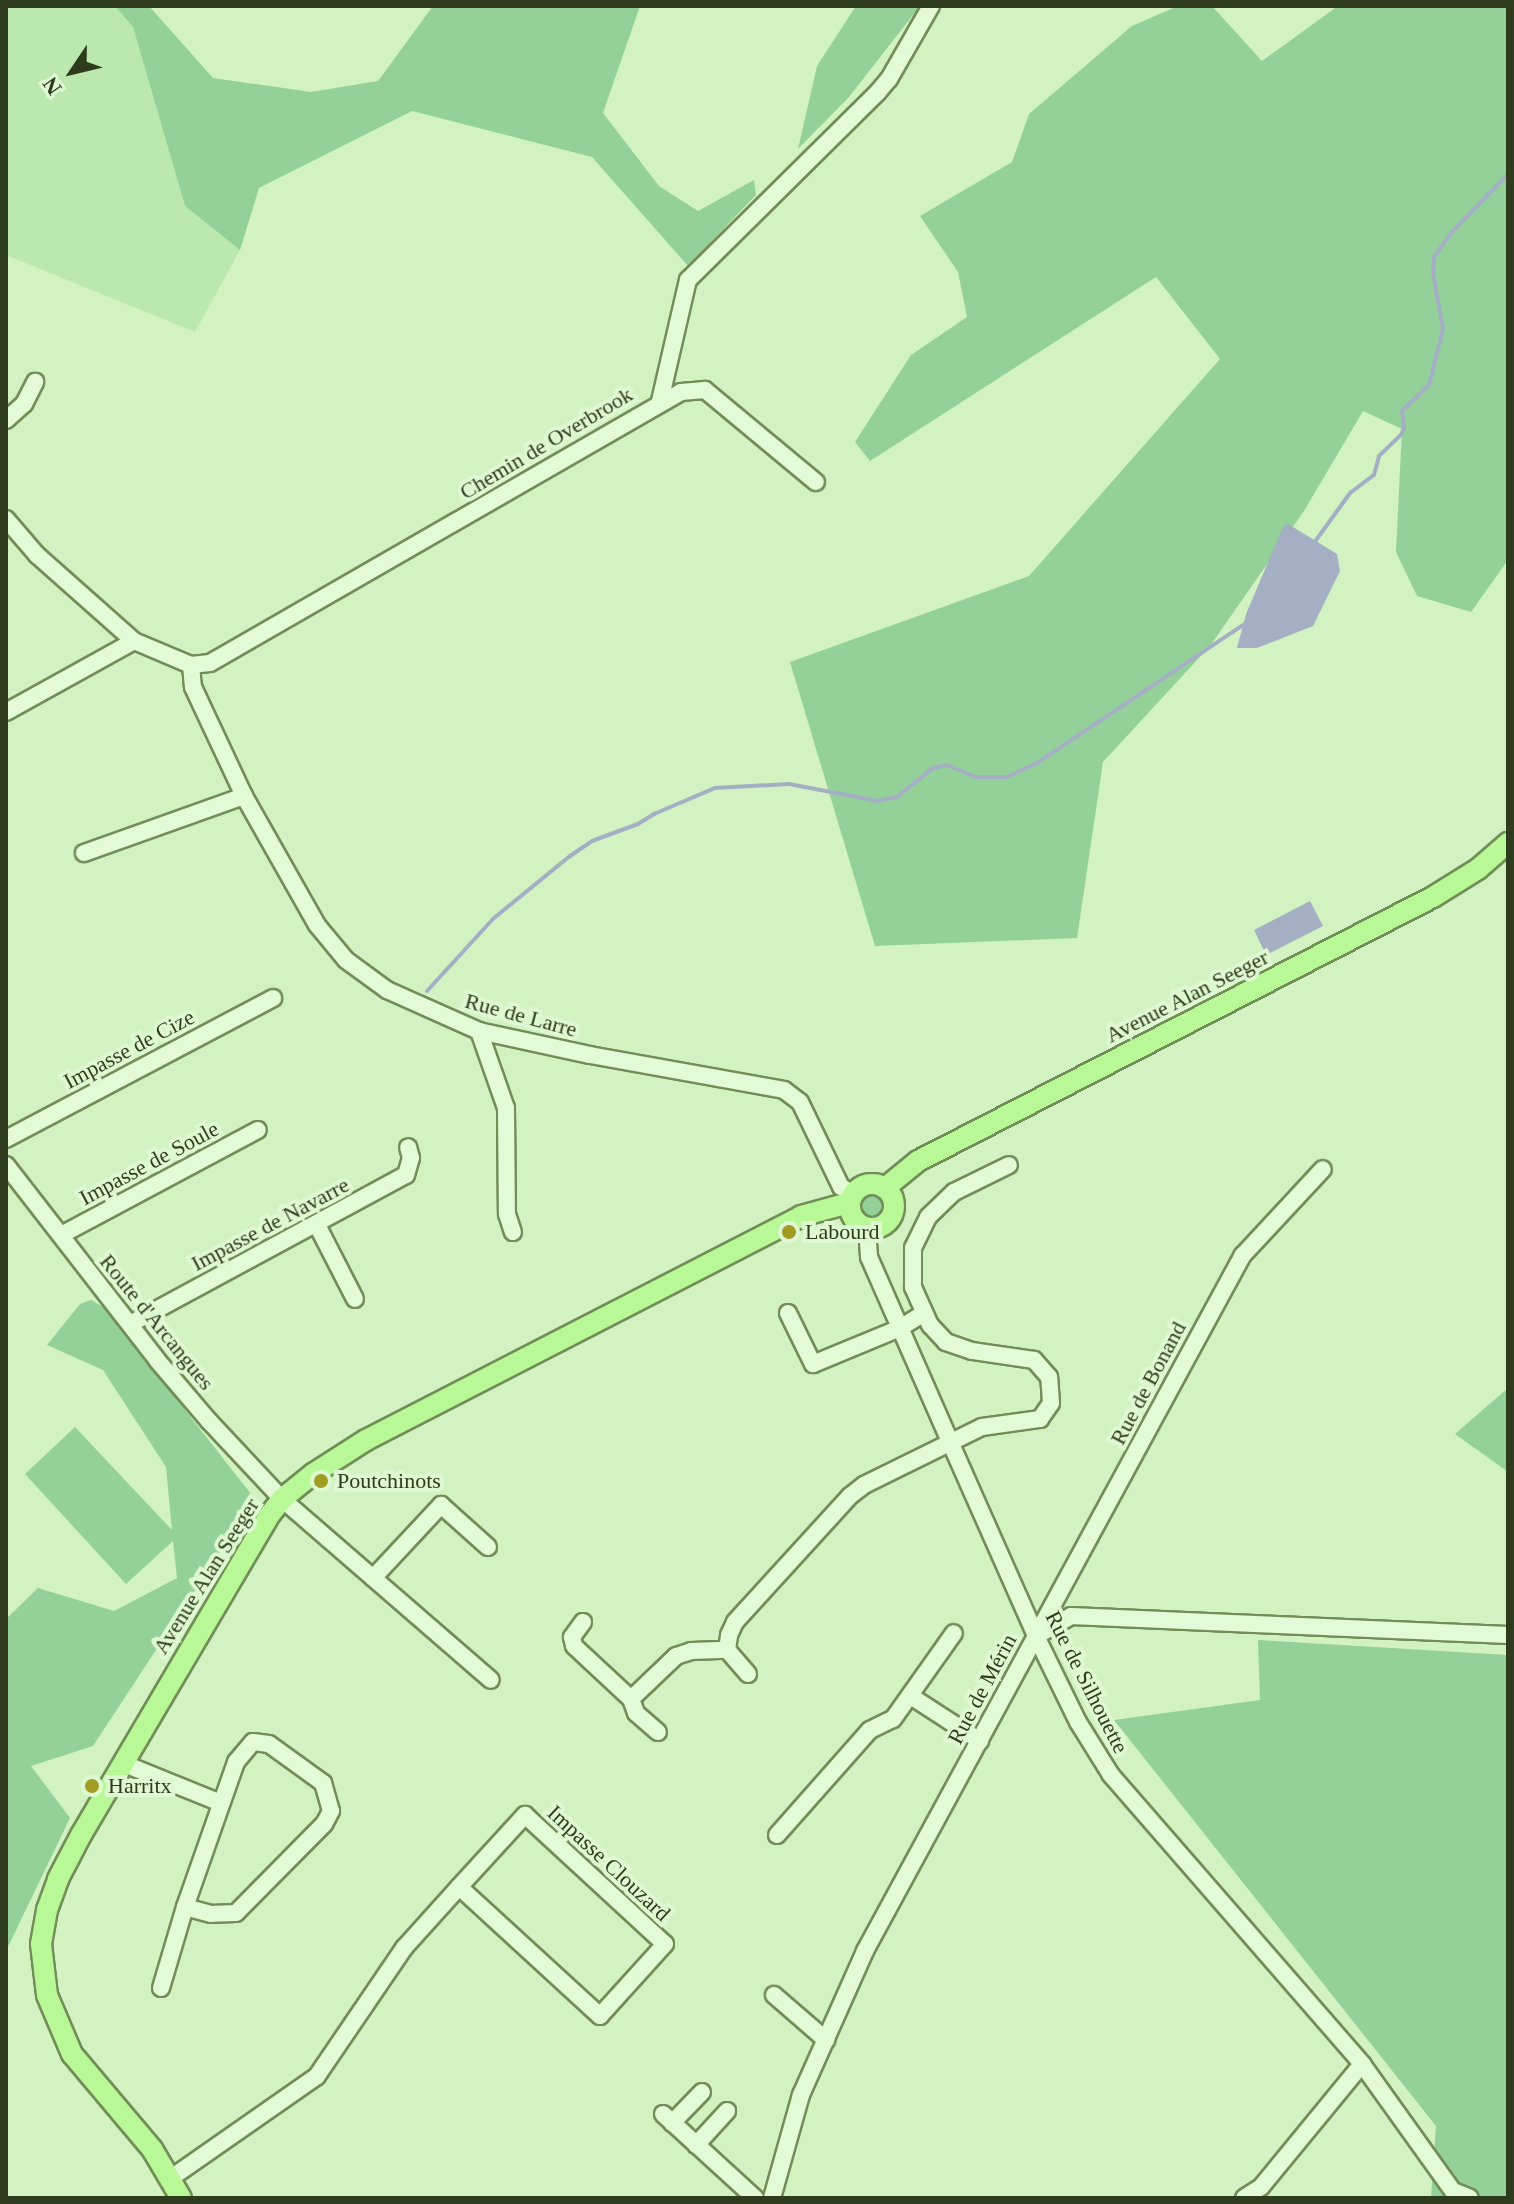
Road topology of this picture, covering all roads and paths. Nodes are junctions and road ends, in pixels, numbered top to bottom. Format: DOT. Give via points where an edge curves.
graph roads {
  1 [pos="931,6"];
  2 [pos="35,382"];
  3 [pos="660,401"];
  4 [pos="6,420"];
  5 [pos="816,482"];
  6 [pos="6,519"];
  7 [pos="134,641"];
  8 [pos="191,665"];
  9 [pos="6,712"];
  10 [pos="244,796"];
  11 [pos="1508,843"];
  12 [pos="84,853"];
  13 [pos="273,998"];
  14 [pos="479,1031"];
  15 [pos="258,1130"];
  16 [pos="6,1139"];
  17 [pos="408,1147"];
  18 [pos="6,1165"];
  19 [pos="1009,1165"];
  20 [pos="1323,1169"];
  21 [pos="885,1188"];
  22 [pos="851,1198"];
  23 [pos="317,1225"];
  24 [pos="867,1228"];
  25 [pos="513,1232"];
  26 [pos="61,1235"];
  27 [pos="355,1299"];
  28 [pos="788,1313"];
  29 [pos="924,1313"];
  30 [pos="130,1324"];
  31 [pos="900,1328"];
  32 [pos="951,1444"];
  33 [pos="282,1499"];
  34 [pos="488,1547"];
  35 [pos="373,1578"];
  36 [pos="583,1622"];
  37 [pos="954,1633"];
  38 [pos="1508,1635"];
  39 [pos="1036,1636"];
  40 [pos="727,1650"];
  41 [pos="748,1674"];
  42 [pos="491,1680"];
  43 [pos="912,1697"];
  44 [pos="631,1699"];
  45 [pos="658,1732"];
  46 [pos="980,1741"];
  47 [pos="122,1763"];
  48 [pos="221,1803"];
  49 [pos="777,1835"];
  50 [pos="459,1887"];
  51 [pos="185,1907"];
  52 [pos="161,1988"];
  53 [pos="774,1995"];
  54 [pos="826,2040"];
  55 [pos="1362,2064"];
  56 [pos="702,2092"];
  57 [pos="727,2111"];
  58 [pos="696,2145"];
  59 [pos="171,2178"];
  60 [pos="181,2198"];
  61 [pos="755,2198"];
  62 [pos="772,2198"];
  63 [pos="1244,2198"];
  64 [pos="1470,2198"];
  1 -- 3 [label="street, Chemin de Overbrook" via="878,92 688,280"];
  2 -- 4 [label="street" via="24,404"];
  3 -- 5 [label="street" via="705,390"];
  3 -- 8 [label="street, Chemin de Overbrook" via="210,663"];
  6 -- 7 [label="street" via="37,555"];
  7 -- 8 [label="street"];
  7 -- 9 [label="street"];
  8 -- 10 [label="street, Rue de Larre" via="193,687"];
  10 -- 12 [label="street"];
  10 -- 14 [label="street, Rue de Larre" via="317,925 346,960 387,990"];
  11 -- 21 [label="main road, Avenue Alan Seeger" via="1433,897 918,1161"];
  13 -- 16 [label="street, Impasse de Cize"];
  14 -- 22 [label="street, Rue de Larre" via="784,1090 800,1102"];
  14 -- 25 [label="street" via="506,1108 507,1214"];
  15 -- 26 [label="street, Impasse de Soule"];
  17 -- 23 [label="street, Impasse de Navarre" via="406,1175"];
  18 -- 26 [label="street, Route d'Arcangues"];
  19 -- 29 [label="street" via="954,1192 928,1217 913,1248 913,1287"];
  20 -- 39 [label="street, Rue de Bonand" via="1243,1255"];
  21 -- 22 [label="main road" via="865,1184"];
  21 -- 24 [label="main road" via="893,1200 892,1215 881,1226"];
  22 -- 24 [label="main road" via="852,1216"];
  22 -- 33 [label="main road, Avenue Alan Seeger" via="801,1216 366,1440"];
  23 -- 27 [label="street"];
  23 -- 30 [label="street, Impasse de Navarre"];
  24 -- 31 [label="street, Rue de Silhouette" via="869,1257"];
  26 -- 30 [label="street, Route d'Arcangues"];
  28 -- 31 [label="street" via="813,1364"];
  29 -- 31 [label="street"];
  29 -- 32 [label="street" via="946,1342 1034,1360 1049,1377 1051,1403 1040,1419 982,1427"];
  30 -- 33 [label="street, Route d'Arcangues"];
  31 -- 32 [label="street, Rue de Silhouette"];
  32 -- 39 [label="street, Rue de Silhouette"];
  32 -- 40 [label="street" via="850,1496 735,1622"];
  33 -- 35 [label="street, Route d'Arcangues"];
  33 -- 47 [label="main road, Avenue Alan Seeger"];
  34 -- 35 [label="street" via="441,1505"];
  35 -- 42 [label="street, Route d'Arcangues"];
  36 -- 44 [label="street" via="572,1637 574,1646"];
  37 -- 43 [label="street"];
  38 -- 39 [label="street, Rue de Mérin" via="1071,1616"];
  39 -- 46 [label="street, Rue de Mérin"];
  39 -- 55 [label="street, Rue de Silhouette" via="1111,1775"];
  40 -- 41 [label="street"];
  40 -- 44 [label="street" via="676,1656"];
  43 -- 46 [label="street"];
  43 -- 49 [label="street" via="893,1719 870,1730"];
  44 -- 45 [label="street" via="636,1713"];
  46 -- 54 [label="street, Rue de Mérin" via="865,1951"];
  47 -- 48 [label="street"];
  47 -- 59 [label="main road, Avenue Alan Seeger" via="58,1879 41,1944 42,1973 72,2054 126,2115"];
  48 -- 51 [label="street"];
  48 -- 51 [label="street" via="236,1762 253,1742 269,1744 323,1783 331,1811 236,1913"];
  50 -- 50 [label="street, Impasse Clouzard" via="525,1815 665,1944 600,2016"];
  50 -- 59 [label="street, Impasse Clouzard" via="404,1948 317,2076"];
  51 -- 52 [label="street"];
  53 -- 54 [label="street"];
  54 -- 62 [label="street, Rue de Mérin" via="801,2095"];
  55 -- 63 [label="street" via="1261,2187"];
  55 -- 64 [label="street, Rue de Silhouette" via="1453,2191"];
  56 -- 58 [label="street" via="668,2119"];
  57 -- 58 [label="street"];
  58 -- 61 [label="street"];
  59 -- 60 [label="main road, Avenue Alan Seeger"];
}
